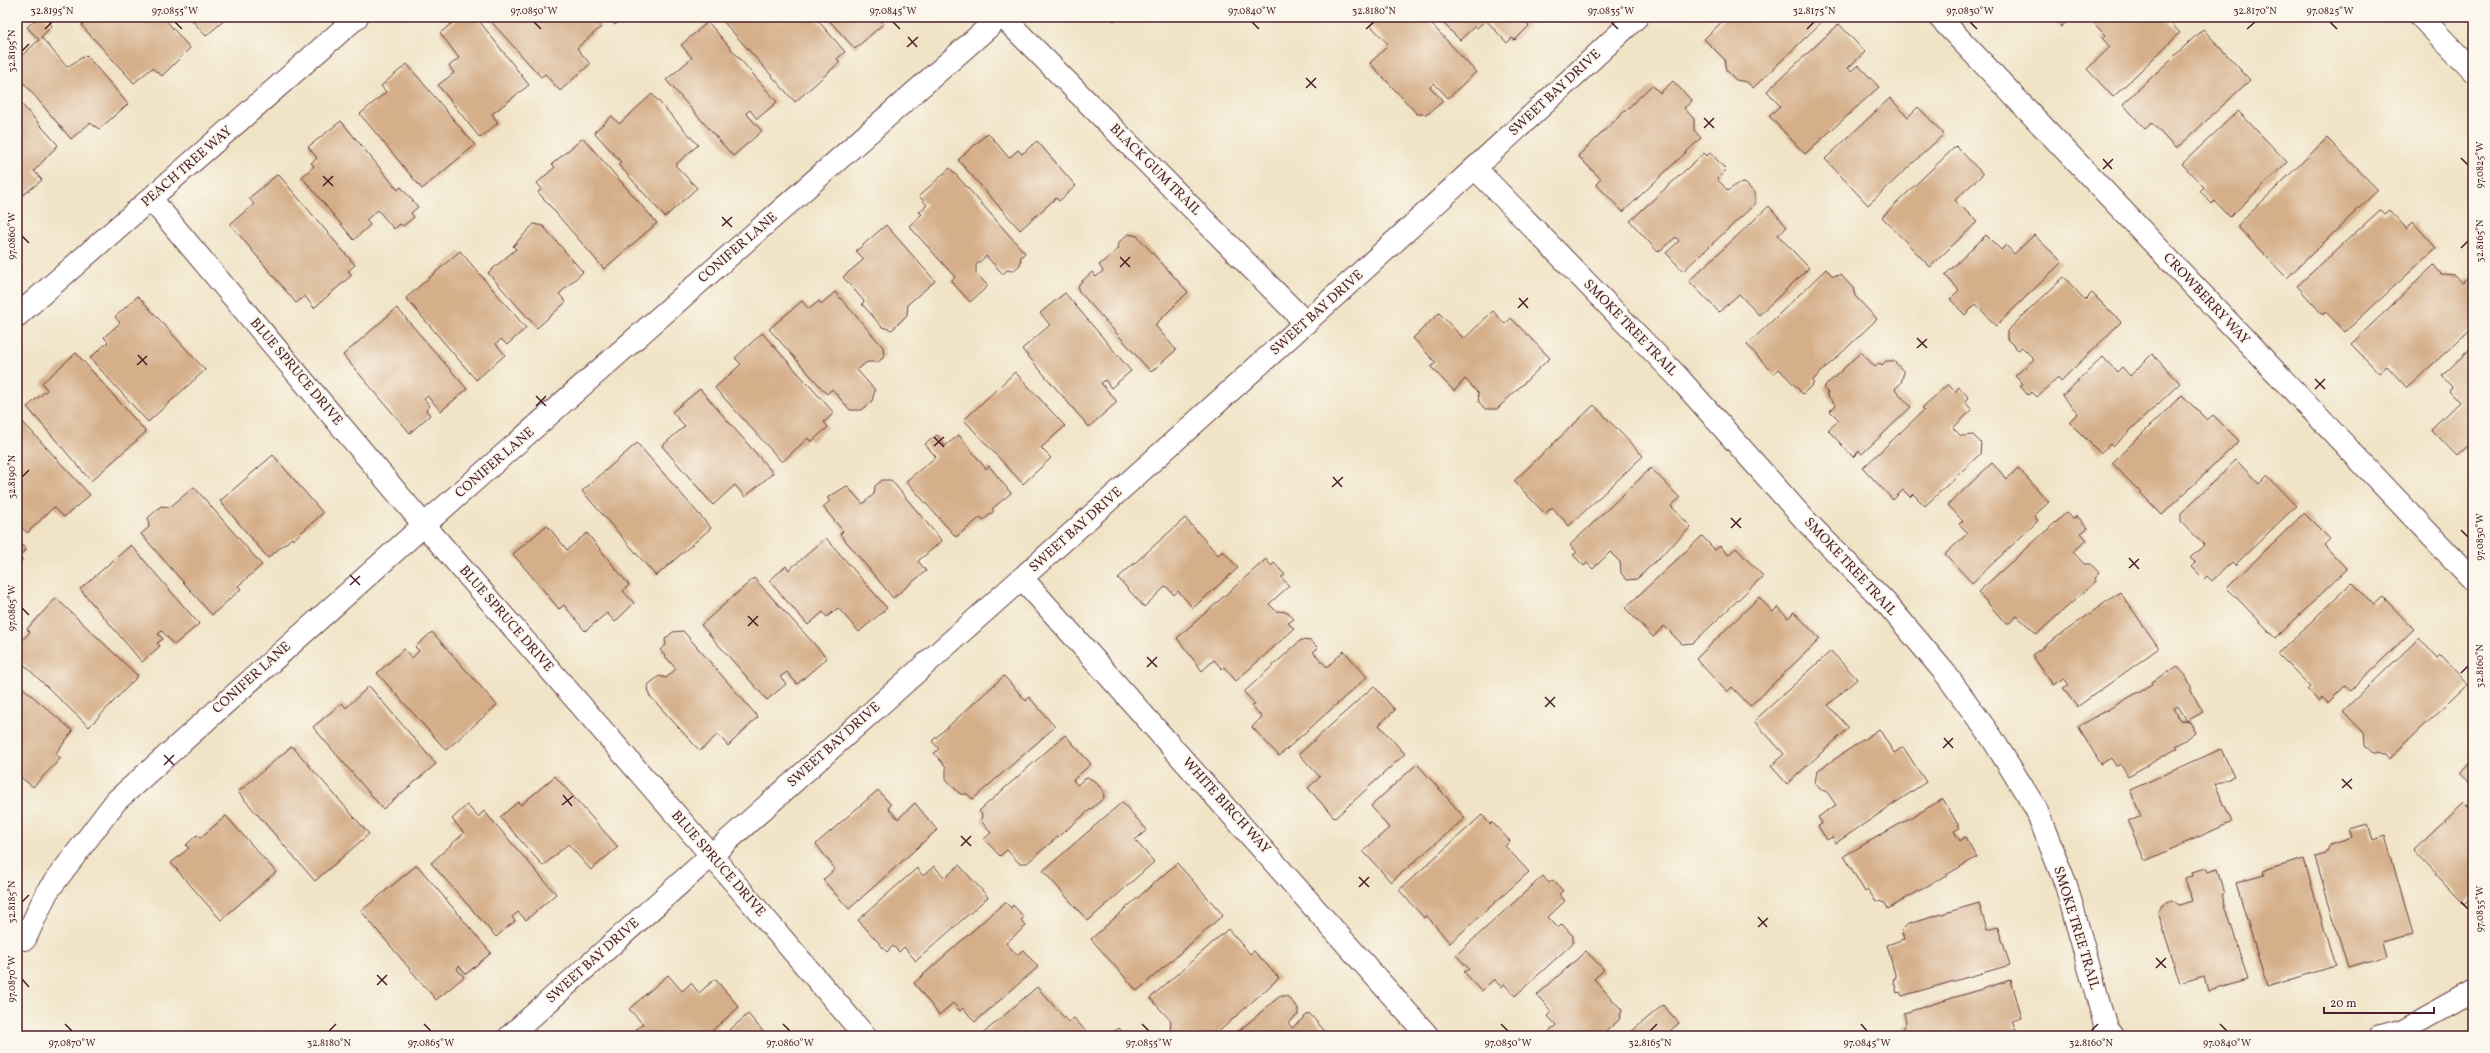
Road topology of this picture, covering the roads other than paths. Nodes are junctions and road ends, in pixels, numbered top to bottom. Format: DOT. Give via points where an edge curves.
graph roads {
  1 [pos="357,17"];
  2 [pos="1000,17"];
  3 [pos="1003,17"];
  4 [pos="1636,17"];
  5 [pos="1939,17"];
  6 [pos="2421,17"];
  7 [pos="2473,71"];
  8 [pos="1476,168"];
  9 [pos="151,199"];
  10 [pos="17,316"];
  11 [pos="1306,323"];
  12 [pos="424,525"];
  13 [pos="1022,578"];
  14 [pos="2473,580"];
  15 [pos="711,855"];
  16 [pos="25,939"];
  17 [pos="2473,991"];
  18 [pos="510,1036"];
  19 [pos="865,1036"];
  20 [pos="1428,1036"];
  21 [pos="2112,1036"];
  22 [pos="2381,1036"];
  1 -- 9 [label="street, PEACH TREE WAY"];
  2 -- 12 [label="street, CONIFER LANE"];
  3 -- 11 [label="street, BLACK GUM TRAIL"];
  4 -- 8 [label="street, SWEET BAY DRIVE"];
  5 -- 14 [label="street, CROWBERRY WAY"];
  6 -- 7 [label="street"];
  8 -- 11 [label="street, SWEET BAY DRIVE"];
  8 -- 21 [label="street, SMOKE TREE TRAIL" via="1678,377 1805,520 1886,603 1945,673 1992,738 2036,809 2066,886 2106,1028"];
  9 -- 10 [label="street, PEACH TREE WAY"];
  9 -- 12 [label="street, BLUE SPRUCE DRIVE"];
  11 -- 13 [label="street, SWEET BAY DRIVE"];
  12 -- 15 [label="street, BLUE SPRUCE DRIVE"];
  12 -- 16 [label="street, CONIFER LANE" via="116,801 47,892"];
  13 -- 15 [label="street, SWEET BAY DRIVE"];
  13 -- 20 [label="street, WHITE BIRCH WAY"];
  15 -- 18 [label="street, SWEET BAY DRIVE"];
  15 -- 19 [label="street, BLUE SPRUCE DRIVE"];
  17 -- 22 [label="street" via="2403,1030"];
}
